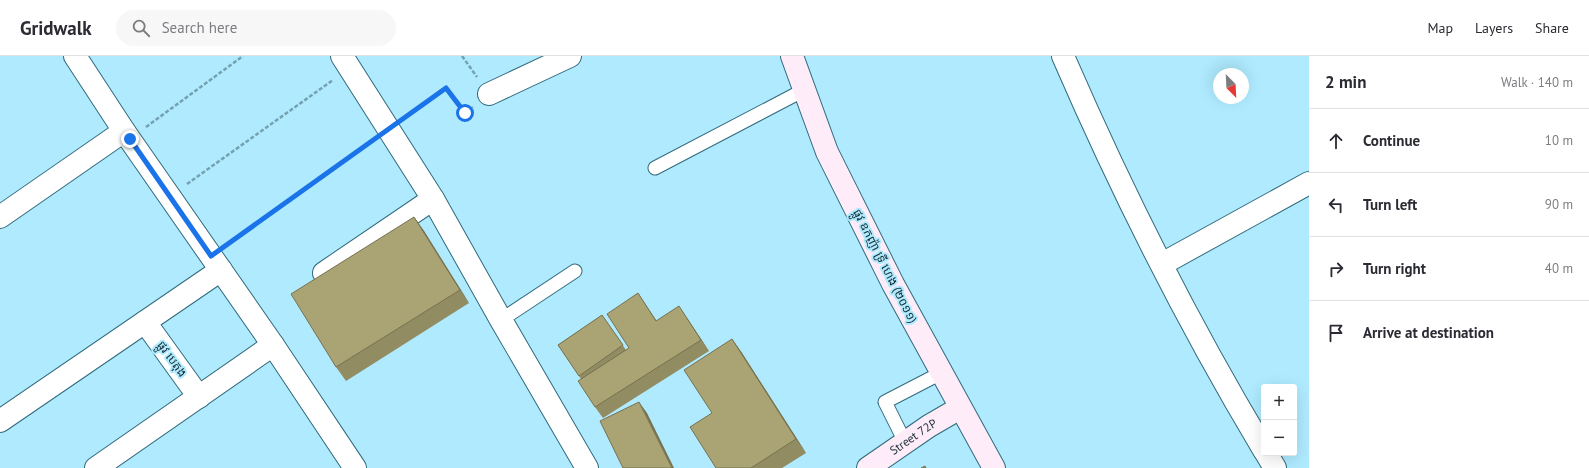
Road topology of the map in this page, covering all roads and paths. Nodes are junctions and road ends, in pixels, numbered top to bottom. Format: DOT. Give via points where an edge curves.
graph roads {
  1 [pos="243,56"];
  2 [pos="570,56"];
  3 [pos="792,56"];
  4 [pos="1063,56"];
  5 [pos="84,59"];
  6 [pos="346,62"];
  7 [pos="804,90"];
  8 [pos="489,94"];
  9 [pos="389,129"];
  10 [pos="127,135"];
  11 [pos="655,168"];
  12 [pos="1309,183"];
  13 [pos="170,196"];
  14 [pos="433,198"];
  15 [pos="0,217"];
  16 [pos="216,262"];
  17 [pos="1162,264"];
  18 [pos="574,270"];
  19 [pos="324,273"];
  20 [pos="501,320"];
  21 [pos="145,322"];
  22 [pos="273,345"];
  23 [pos="941,373"];
  24 [pos="199,397"];
  25 [pos="960,408"];
  26 [pos="0,421"];
  27 [pos="905,442"];
  28 [pos="1261,445"];
  29 [pos="1268,456"];
  30 [pos="96,468"];
  31 [pos="355,468"];
  32 [pos="587,468"];
  33 [pos="868,468"];
  34 [pos="994,468"];
  35 [pos="1275,468"];
  1 -- 10 [label="path"];
  2 -- 8 [label="street"];
  3 -- 7 [label="main road, ផ្លូវ ឧកញ៉ា ទ្រី ហេង (២០១១)"];
  4 -- 17 [label="street"];
  5 -- 10 [label="street"];
  6 -- 9 [label="street"];
  6 -- 13 [label="path"];
  7 -- 11 [label="lane"];
  7 -- 23 [label="main road, ផ្លូវ ឧកញ៉ា ទ្រី ហេង (២០១១)" via="827,152"];
  8 -- 9 [label="path" via="465,113 446,88"];
  9 -- 14 [label="street"];
  9 -- 16 [label="path"];
  10 -- 13 [label="street"];
  10 -- 15 [label="street"];
  12 -- 17 [label="street"];
  13 -- 16 [label="street"];
  14 -- 19 [label="street"];
  14 -- 20 [label="street"];
  16 -- 21 [label="street"];
  16 -- 22 [label="street"];
  17 -- 28 [label="street" via="1235,402"];
  18 -- 20 [label="lane"];
  20 -- 32 [label="street"];
  21 -- 24 [label="street, ផ្លូវ បេតុង"];
  21 -- 26 [label="street"];
  22 -- 24 [label="street"];
  22 -- 31 [label="street"];
  23 -- 25 [label="main road, ផ្លូវ ឧកញ៉ា ទ្រី ហេង (២០១១)"];
  23 -- 27 [label="lane" via="885,402"];
  24 -- 30 [label="street"];
  25 -- 27 [label="main road, Street 72P"];
  25 -- 34 [label="main road, ផ្លូវ ឧកញ៉ា ទ្រី ហេង (២០១១)"];
  27 -- 33 [label="main road, Street 72P"];
  29 -- 35 [label="street"];
}
